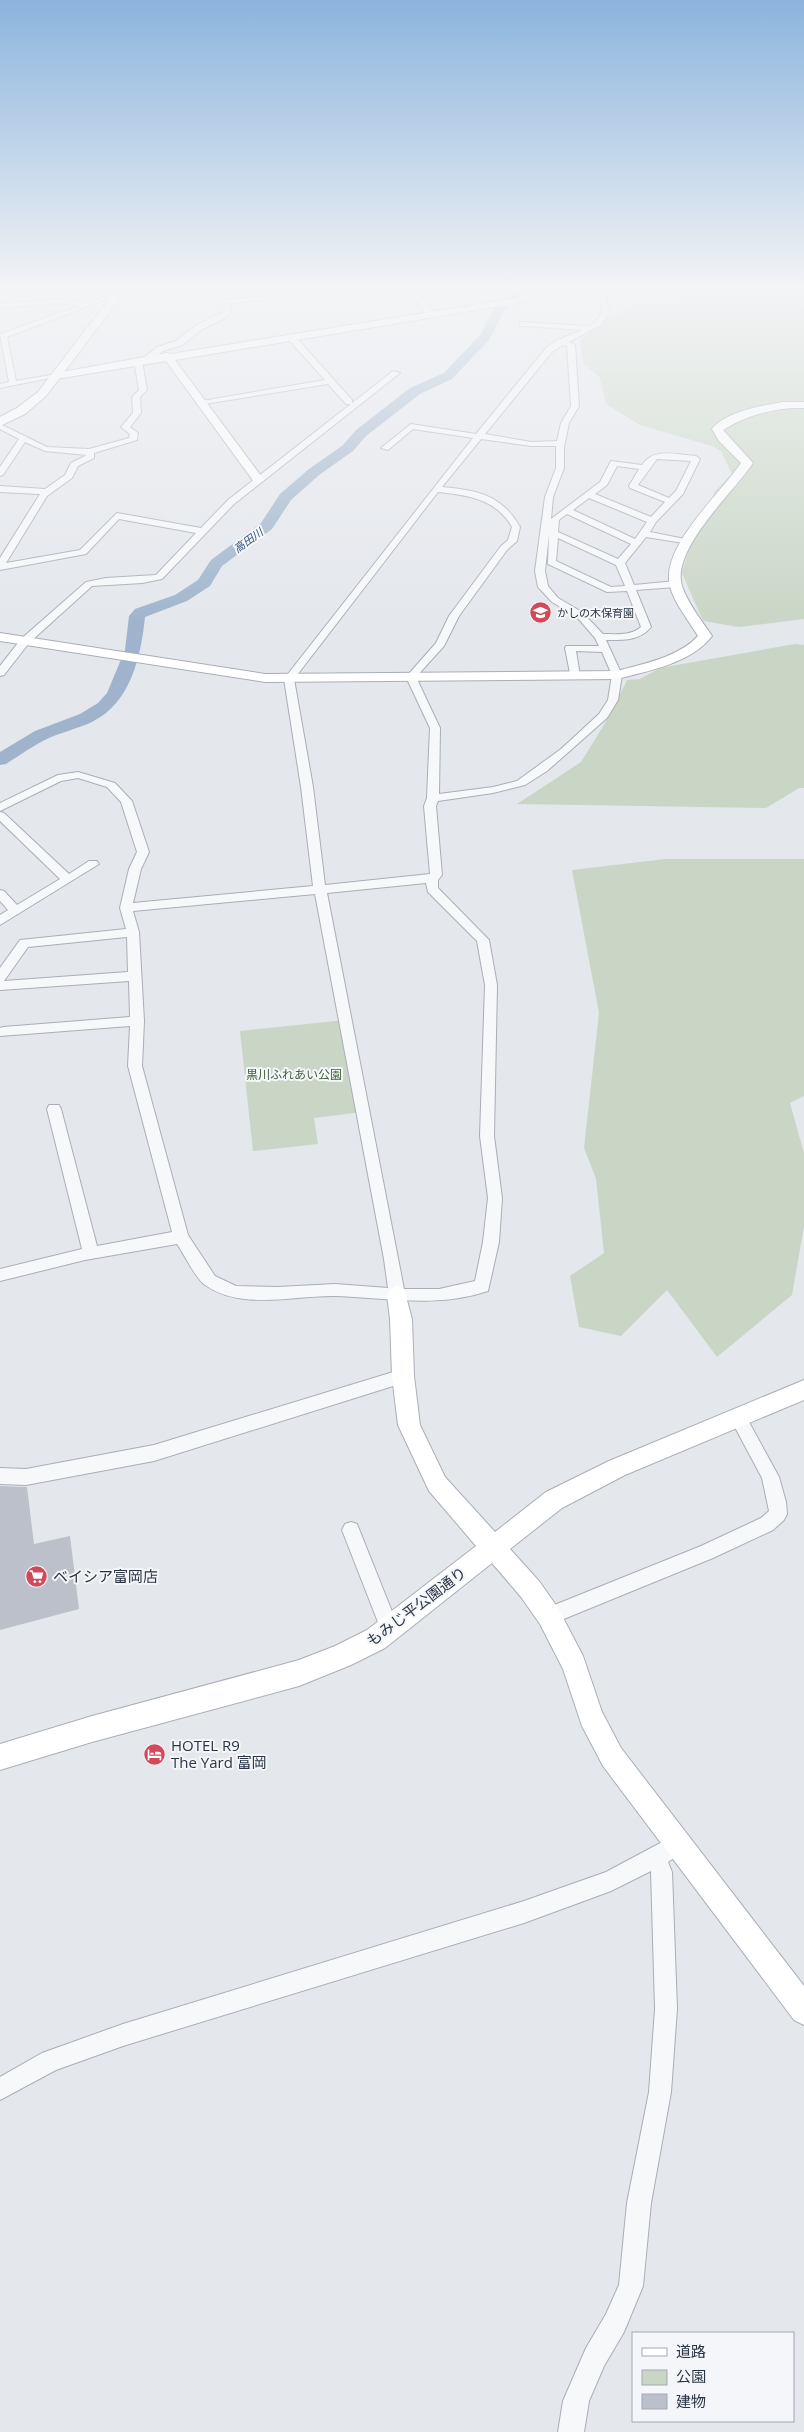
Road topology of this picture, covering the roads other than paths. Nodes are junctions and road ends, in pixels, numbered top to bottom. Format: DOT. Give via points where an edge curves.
graph roads {
  1 [pos="37,398"];
  2 [pos="136,398"];
  3 [pos="199,398"];
  4 [pos="228,398"];
  5 [pos="345,398"];
  6 [pos="363,398"];
  7 [pos="510,398"];
  8 [pos="575,398"];
  9 [pos="348,402"];
  10 [pos="202,403"];
  11 [pos="804,405"];
  12 [pos="0,422"];
  13 [pos="0,426"];
  14 [pos="480,436"];
  15 [pos="24,438"];
  16 [pos="561,443"];
  17 [pos="385,448"];
  18 [pos="90,452"];
  19 [pos="646,468"];
  20 [pos="0,473"];
  21 [pos="258,480"];
  22 [pos="620,482"];
  23 [pos="436,489"];
  24 [pos="0,490"];
  25 [pos="46,492"];
  26 [pos="588,494"];
  27 [pos="669,502"];
  28 [pos="566,510"];
  29 [pos="652,521"];
  30 [pos="201,531"];
  31 [pos="553,533"];
  32 [pos="644,534"];
  33 [pos="687,542"];
  34 [pos="636,543"];
  35 [pos="620,563"];
  36 [pos="0,566"];
  37 [pos="676,584"];
  38 [pos="632,589"];
  39 [pos="0,636"];
  40 [pos="600,637"];
  41 [pos="26,641"];
  42 [pos="606,649"];
  43 [pos="0,673"];
  44 [pos="617,675"];
  45 [pos="411,676"];
  46 [pos="575,676"];
  47 [pos="289,679"];
  48 [pos="433,798"];
  49 [pos="0,808"];
  50 [pos="0,815"];
  51 [pos="93,864"];
  52 [pos="67,879"];
  53 [pos="432,879"];
  54 [pos="320,890"];
  55 [pos="0,894"];
  56 [pos="126,908"];
  57 [pos="16,911"];
  58 [pos="0,921"];
  59 [pos="133,932"];
  60 [pos="133,976"];
  61 [pos="0,978"];
  62 [pos="0,986"];
  63 [pos="137,1021"];
  64 [pos="1,1031"];
  65 [pos="54,1108"];
  66 [pos="181,1237"];
  67 [pos="91,1253"];
  68 [pos="0,1275"];
  69 [pos="397,1295"];
  70 [pos="402,1376"];
  71 [pos="804,1390"];
  72 [pos="738,1418"];
  73 [pos="0,1476"];
  74 [pos="350,1530"];
  75 [pos="494,1547"];
  76 [pos="549,1616"];
  77 [pos="390,1629"];
  78 [pos="0,1757"];
  79 [pos="679,1843"];
  80 [pos="656,1858"];
  81 [pos="800,1998"];
  82 [pos="0,2089"];
  83 [pos="571,2432"];
  1 -- 12 [label="main road"];
  2 -- 18 [label="street" via="137,413 125,427 134,433 133,440"];
  3 -- 10 [label="street"];
  4 -- 10 [label="street"];
  5 -- 9 [label="street"];
  6 -- 21 [label="street"];
  7 -- 14 [label="street"];
  8 -- 16 [label="street" via="575,406 565,423"];
  10 -- 21 [label="street"];
  11 -- 33 [label="street" via="791,404 760,411 717,429 747,463"];
  13 -- 15 [label="street"];
  14 -- 16 [label="street" via="531,444"];
  14 -- 17 [label="street" via="411,426"];
  14 -- 23 [label="street"];
  15 -- 18 [label="street" via="45,449"];
  15 -- 20 [label="street"];
  16 -- 40 [label="street" via="560,468 549,497 545,520 540,571 543,587 555,600 579,614"];
  18 -- 25 [label="street" via="90,456 74,464 69,476"];
  19 -- 22 [label="street"];
  19 -- 22 [label="street" via="614,464"];
  19 -- 27 [label="street" via="651,458 656,456 696,459 680,492"];
  21 -- 30 [label="street"];
  22 -- 26 [label="street" via="604,483"];
  22 -- 27 [label="street"];
  23 -- 45 [label="street" via="493,500 510,514 516,533 454,616 440,644"];
  23 -- 47 [label="street"];
  24 -- 25 [label="street"];
  25 -- 36 [label="street"];
  26 -- 28 [label="street"];
  26 -- 29 [label="street"];
  27 -- 29 [label="street"];
  28 -- 31 [label="street" via="555,519"];
  28 -- 34 [label="street"];
  29 -- 32 [label="street"];
  30 -- 36 [label="street" via="117,516 83,552"];
  30 -- 41 [label="street" via="159,577 89,584"];
  31 -- 35 [label="street"];
  31 -- 38 [label="street" via="551,562 610,590"];
  32 -- 33 [label="street"];
  32 -- 34 [label="street"];
  33 -- 37 [label="street" via="675,565"];
  34 -- 35 [label="street"];
  35 -- 38 [label="street"];
  37 -- 38 [label="street"];
  37 -- 44 [label="street" via="704,636 700,644 662,661"];
  38 -- 40 [label="street" via="646,627 643,632"];
  39 -- 41 [label="street"];
  40 -- 42 [label="street"];
  41 -- 43 [label="street"];
  41 -- 47 [label="street"];
  42 -- 44 [label="street"];
  42 -- 46 [label="street" via="570,648"];
  44 -- 46 [label="street"];
  44 -- 48 [label="street" via="613,700 603,716 543,769 521,783"];
  45 -- 46 [label="street"];
  45 -- 47 [label="street"];
  45 -- 48 [label="street" via="435,728"];
  47 -- 54 [label="street"];
  48 -- 53 [label="street" via="430,806 436,875"];
  49 -- 56 [label="street" via="58,778 78,775 111,785 126,800 143,852 134,869"];
  50 -- 52 [label="street"];
  51 -- 52 [label="street"];
  52 -- 57 [label="street"];
  53 -- 54 [label="street"];
  53 -- 69 [label="street" via="432,889 483,940 491,985 487,1136 495,1198 482,1286 439,1295"];
  54 -- 56 [label="street"];
  54 -- 69 [label="street"];
  55 -- 57 [label="street"];
  56 -- 59 [label="street"];
  57 -- 58 [label="street"];
  59 -- 60 [label="street"];
  59 -- 61 [label="street" via="24,943"];
  60 -- 62 [label="street"];
  60 -- 63 [label="street"];
  63 -- 64 [label="street"];
  63 -- 66 [label="street" via="135,1066"];
  65 -- 67 [label="street"];
  66 -- 67 [label="street"];
  66 -- 69 [label="street" via="209,1280 235,1292 335,1290"];
  67 -- 68 [label="street"];
  69 -- 70 [label="street" via="401,1319"];
  70 -- 73 [label="street" via="154,1453 26,1477"];
  70 -- 75 [label="street" via="409,1425 437,1484"];
  71 -- 72 [label="street, もみじ平公園通り"];
  72 -- 75 [label="street, もみじ平公園通り" via="617,1468 562,1496"];
  72 -- 76 [label="street" via="773,1482 779,1504 778,1514 767,1524 707,1552"];
  74 -- 77 [label="street"];
  75 -- 76 [label="street"];
  75 -- 77 [label="street, もみじ平公園通り"];
  76 -- 79 [label="street" via="574,1665 591,1717 612,1757"];
  77 -- 78 [label="street, もみじ平公園通り" via="342,1656 299,1673"];
  79 -- 80 [label="street"];
  79 -- 81 [label="street"];
  80 -- 82 [label="street" via="611,1881 524,1912 123,2035 50,2061"];
  80 -- 83 [label="street" via="662,1872 666,2009 660,2092 639,2202 631,2286 576,2401"];
}
